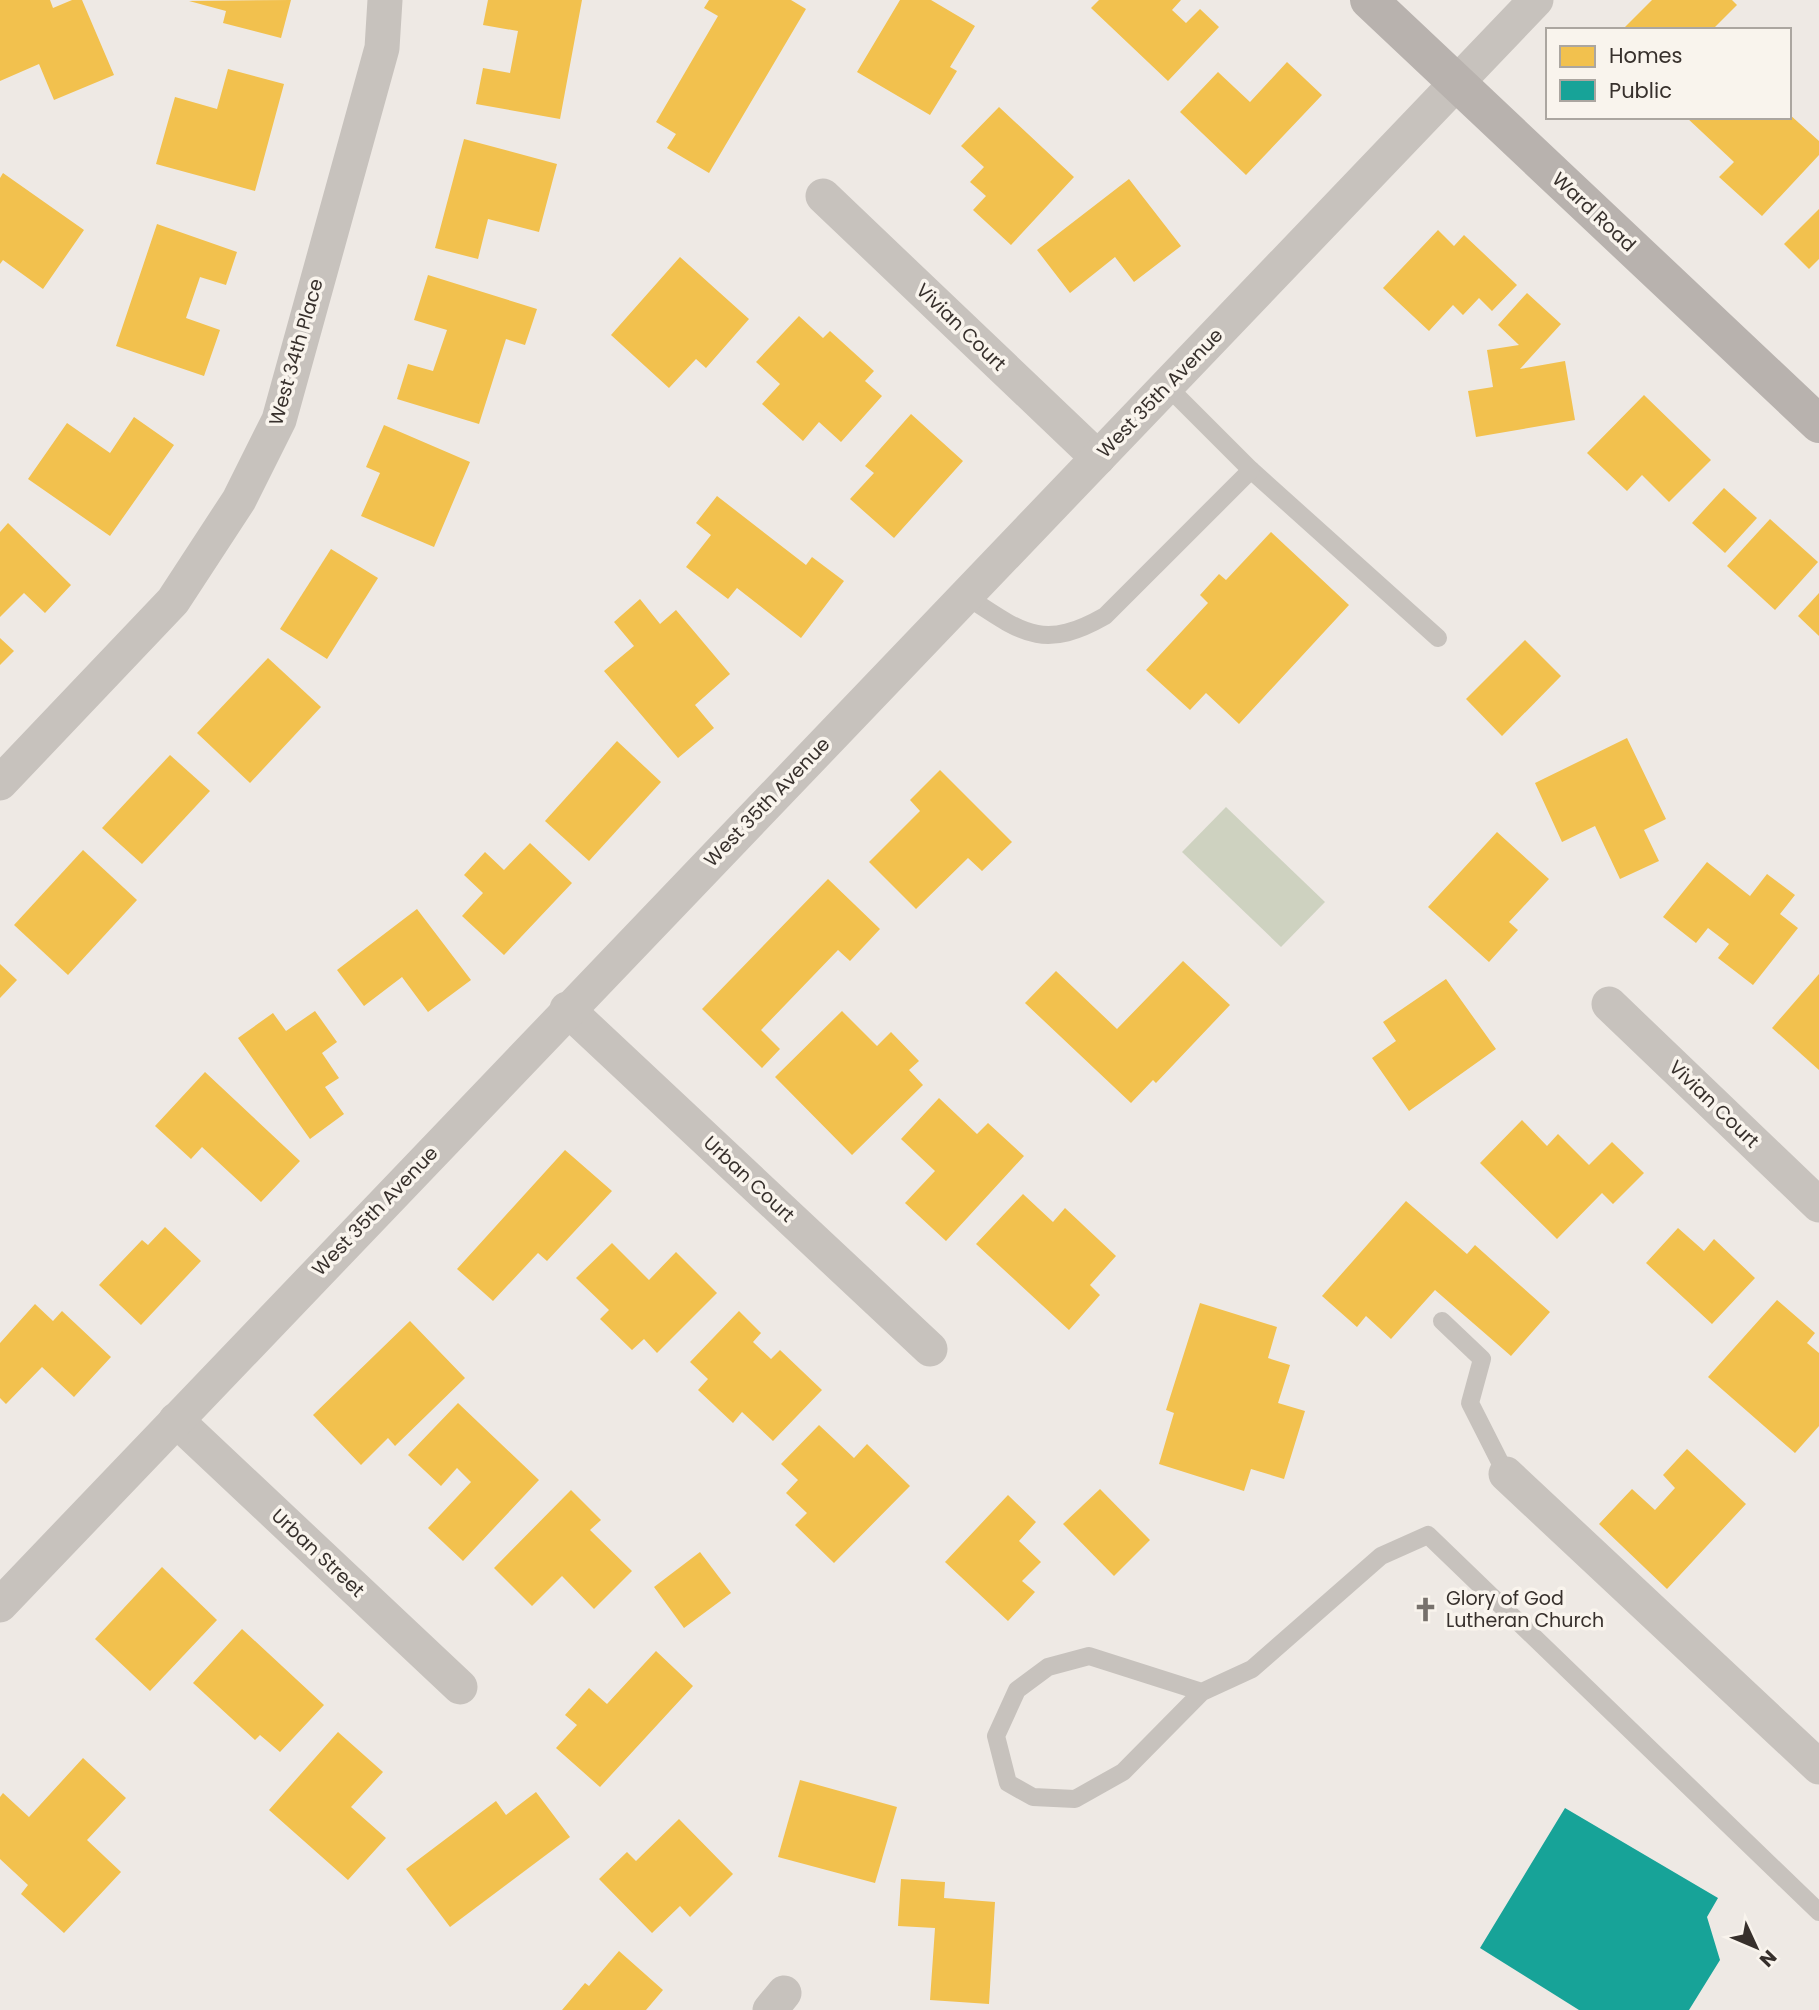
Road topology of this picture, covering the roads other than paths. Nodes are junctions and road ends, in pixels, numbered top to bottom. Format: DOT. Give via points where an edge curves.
graph roads {
  1 [pos="385,0"];
  2 [pos="1368,0"];
  3 [pos="1536,0"];
  4 [pos="1456,83"];
  5 [pos="823,195"];
  6 [pos="1167,386"];
  7 [pos="1819,424"];
  8 [pos="1098,458"];
  9 [pos="1251,470"];
  10 [pos="966,596"];
  11 [pos="1438,638"];
  12 [pos="0,783"];
  13 [pos="1609,1004"];
  14 [pos="567,1009"];
  15 [pos="1819,1205"];
  16 [pos="1442,1321"];
  17 [pos="930,1349"];
  18 [pos="176,1420"];
  19 [pos="1506,1474"];
  20 [pos="0,1605"];
  21 [pos="460,1687"];
  22 [pos="1202,1692"];
  23 [pos="1819,1767"];
  24 [pos="1819,1912"];
  1 -- 12 [label="street, West 34th Place" via="382,48 279,420 239,500 173,601"];
  2 -- 4 [label="street, Ward Road"];
  3 -- 4 [label="street, West 35th Avenue"];
  4 -- 6 [label="street, West 35th Avenue"];
  4 -- 7 [label="street, Ward Road"];
  5 -- 8 [label="street, Vivian Court"];
  6 -- 8 [label="street, West 35th Avenue"];
  6 -- 9 [label="lane"];
  8 -- 10 [label="street, West 35th Avenue"];
  9 -- 10 [label="lane" via="1105,616 1080,631 1043,637 1012,626"];
  9 -- 11 [label="lane"];
  10 -- 14 [label="street, West 35th Avenue"];
  13 -- 15 [label="street, Vivian Court"];
  14 -- 17 [label="street, Urban Court"];
  14 -- 18 [label="street, West 35th Avenue"];
  16 -- 19 [label="lane" via="1482,1359 1471,1403"];
  18 -- 20 [label="street, West 35th Avenue"];
  18 -- 21 [label="street, Urban Street"];
  19 -- 23 [label="street"];
  22 -- 22 [label="lane" via="1089,1656 1048,1667 1017,1690 996,1736 1008,1783 1033,1797 1075,1799 1124,1772"];
  22 -- 24 [label="lane" via="1251,1669 1381,1556 1428,1535"];
}
